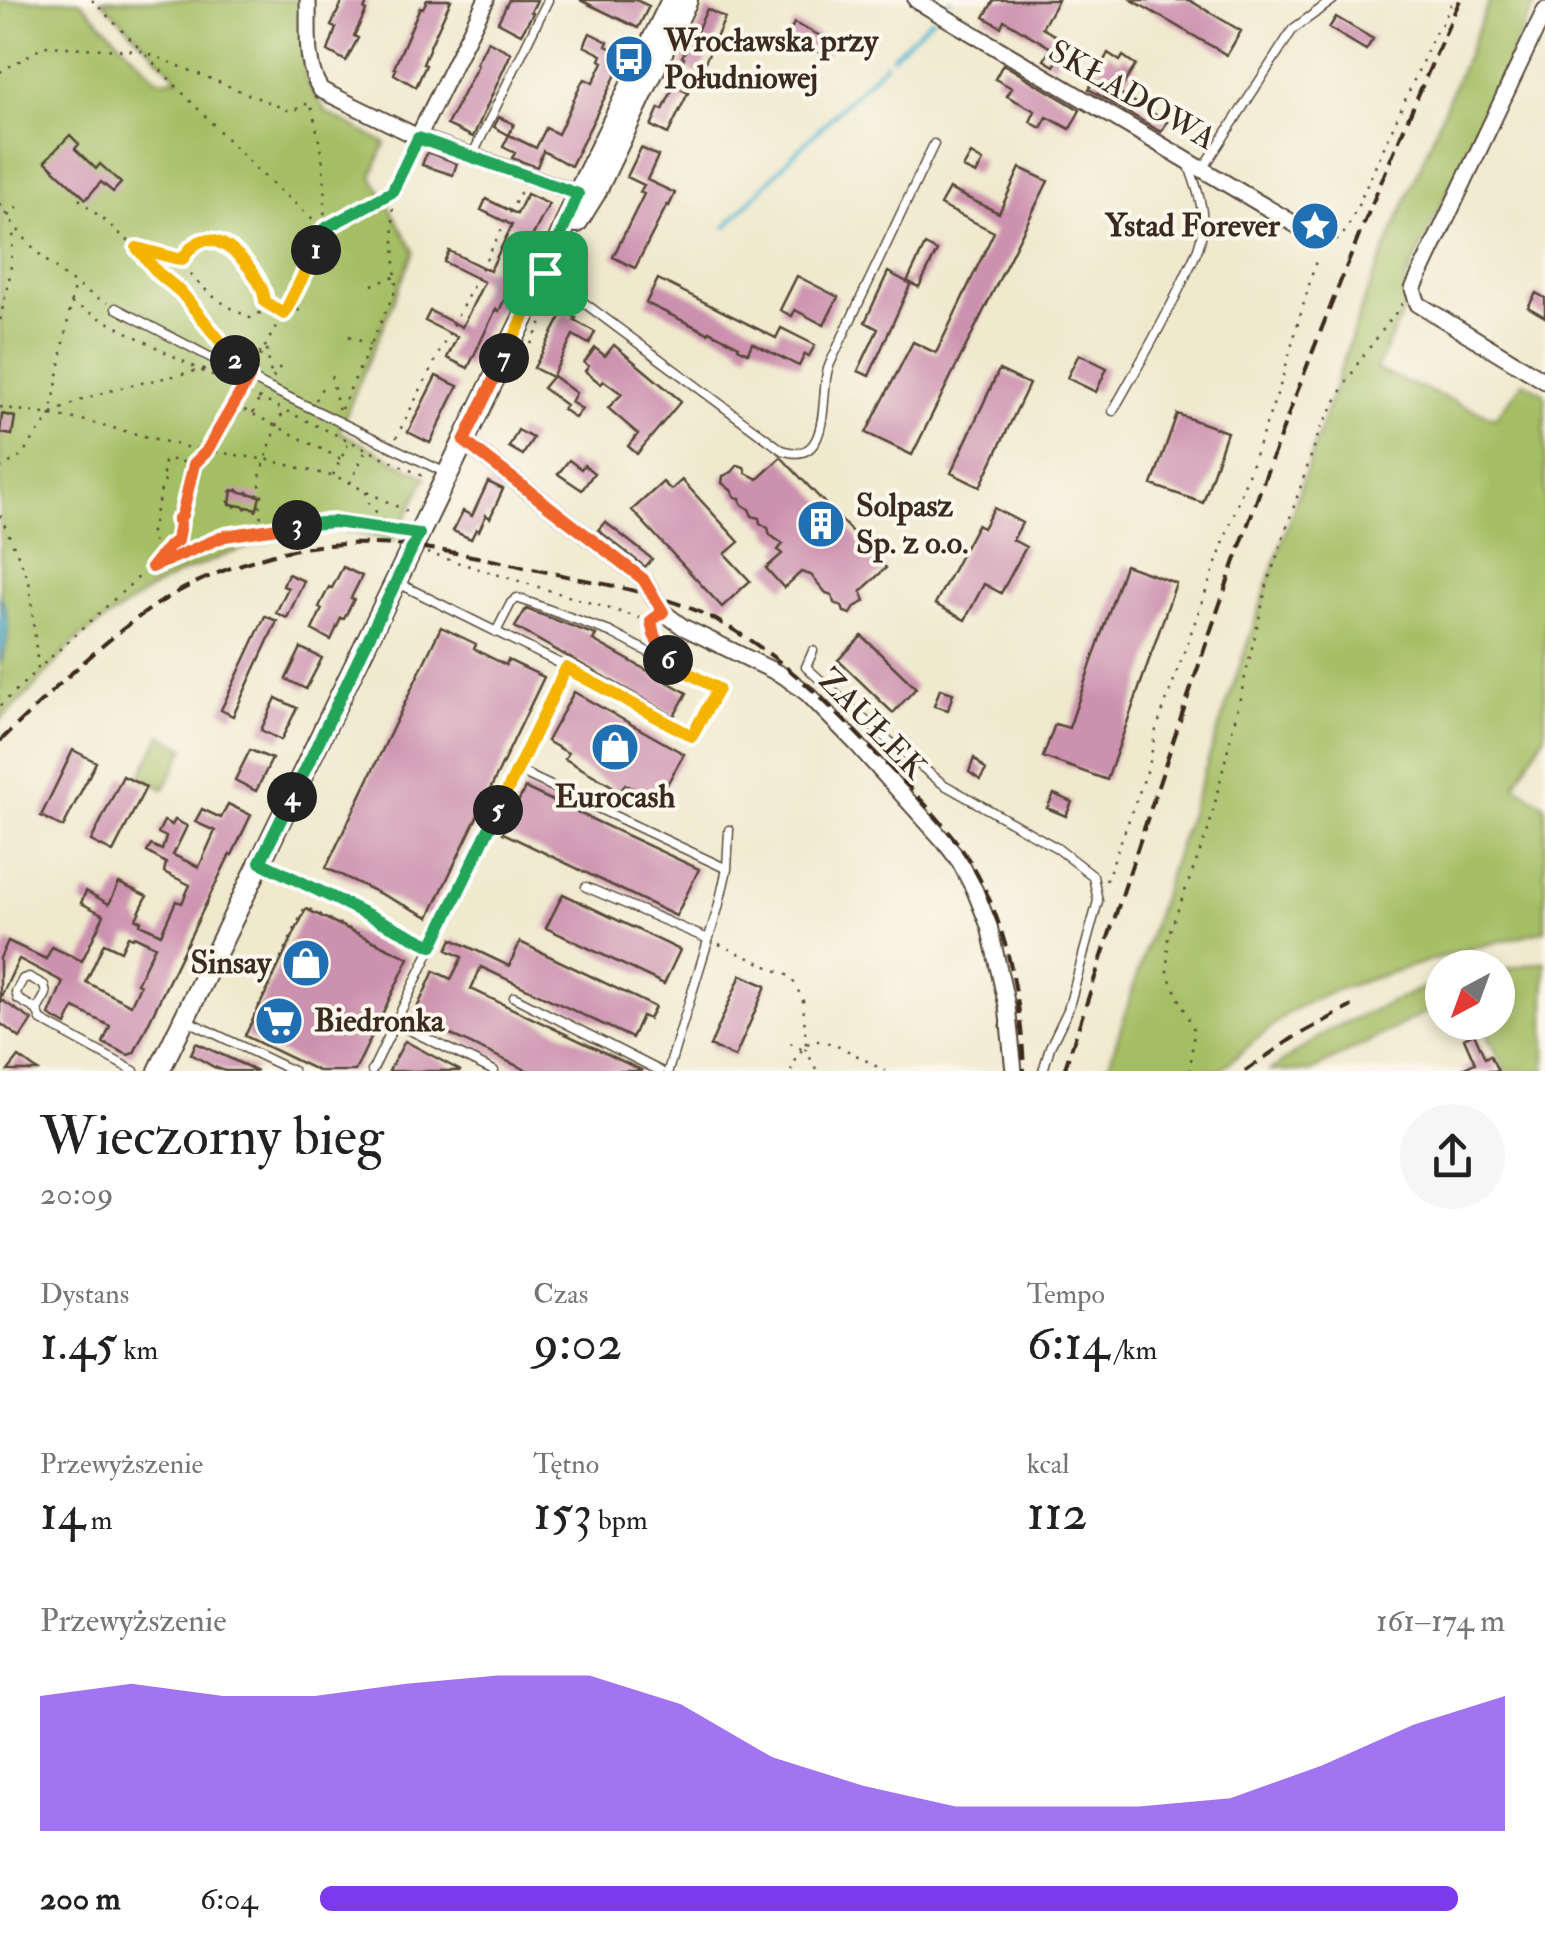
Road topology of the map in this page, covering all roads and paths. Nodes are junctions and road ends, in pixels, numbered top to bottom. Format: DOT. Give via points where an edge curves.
graph roads {
  1 [pos="92,0"];
  2 [pos="308,0"];
  3 [pos="486,0"];
  4 [pos="548,0"];
  5 [pos="916,0"];
  6 [pos="1332,0"];
  7 [pos="1453,0"];
  8 [pos="673,4"];
  9 [pos="1545,10"];
  10 [pos="142,51"];
  11 [pos="0,72"];
  12 [pos="316,82"];
  13 [pos="310,100"];
  14 [pos="418,138"];
  15 [pos="934,144"];
  16 [pos="472,156"];
  17 [pos="1186,158"];
  18 [pos="1203,168"];
  19 [pos="529,176"];
  20 [pos="392,192"];
  21 [pos="584,196"];
  22 [pos="79,200"];
  23 [pos="0,204"];
  24 [pos="21,204"];
  25 [pos="8,216"];
  26 [pos="14,226"];
  27 [pos="324,229"];
  28 [pos="320,240"];
  29 [pos="1325,243"];
  30 [pos="137,248"];
  31 [pos="182,260"];
  32 [pos="326,264"];
  33 [pos="545,273"];
  34 [pos="395,277"];
  35 [pos="372,285"];
  36 [pos="74,286"];
  37 [pos="1414,292"];
  38 [pos="265,302"];
  39 [pos="71,303"];
  40 [pos="288,305"];
  41 [pos="116,308"];
  42 [pos="304,313"];
  43 [pos="284,314"];
  44 [pos="0,320"];
  45 [pos="349,336"];
  46 [pos="370,345"];
  47 [pos="265,349"];
  48 [pos="224,364"];
  49 [pos="200,370"];
  50 [pos="331,376"];
  51 [pos="249,378"];
  52 [pos="271,381"];
  53 [pos="1545,382"];
  54 [pos="243,389"];
  55 [pos="234,405"];
  56 [pos="0,407"];
  57 [pos="285,409"];
  58 [pos="1113,411"];
  59 [pos="51,415"];
  60 [pos="338,416"];
  61 [pos="276,426"];
  62 [pos="350,441"];
  63 [pos="464,441"];
  64 [pos="392,446"];
  65 [pos="367,449"];
  66 [pos="206,452"];
  67 [pos="341,459"];
  68 [pos="264,460"];
  69 [pos="194,464"];
  70 [pos="0,468"];
  71 [pos="332,476"];
  72 [pos="439,477"];
  73 [pos="350,483"];
  74 [pos="365,491"];
  75 [pos="262,495"];
  76 [pos="259,512"];
  77 [pos="0,515"];
  78 [pos="266,528"];
  79 [pos="388,528"];
  80 [pos="415,536"];
  81 [pos="169,546"];
  82 [pos="152,567"];
  83 [pos="396,582"];
  84 [pos="657,617"];
  85 [pos="496,632"];
  86 [pos="813,651"];
  87 [pos="670,663"];
  88 [pos="566,668"];
  89 [pos="38,669"];
  90 [pos="0,706"];
  91 [pos="518,770"];
  92 [pos="729,830"];
  93 [pos="260,862"];
  94 [pos="727,868"];
  95 [pos="586,887"];
  96 [pos="1098,901"];
  97 [pos="708,940"];
  98 [pos="432,946"];
  99 [pos="424,965"];
  100 [pos="514,997"];
  101 [pos="37,1010"];
  102 [pos="184,1019"];
  103 [pos="396,1023"];
  104 [pos="790,1043"];
  105 [pos="240,1046"];
  106 [pos="804,1047"];
  107 [pos="134,1071"];
  108 [pos="158,1071"];
  109 [pos="293,1071"];
  110 [pos="372,1071"];
  111 [pos="494,1071"];
  112 [pos="660,1071"];
  113 [pos="668,1071"];
  114 [pos="791,1071"];
  115 [pos="817,1071"];
  116 [pos="885,1071"];
  117 [pos="1014,1071"];
  118 [pos="1043,1071"];
  119 [pos="1191,1071"];
  1 -- 10 [label="path"];
  2 -- 12 [label="street"];
  3 -- 14 [label="street"];
  4 -- 16 [label="lane"];
  5 -- 17 [label="street, SKŁADOWA"];
  6 -- 18 [label="lane" via="1293,29"];
  7 -- 29 [label="path" via="1352,221 1341,238"];
  8 -- 21 [label="street"];
  9 -- 37 [label="street"];
  10 -- 11 [label="path" via="45,46"];
  10 -- 13 [label="path" via="290,111"];
  10 -- 27 [label="path"];
  12 -- 13 [label="path"];
  12 -- 14 [label="street" via="330,96"];
  13 -- 27 [label="path" via="324,172"];
  14 -- 16 [label="street"];
  14 -- 20 [label="path"];
  15 -- 33 [label="lane" via="833,357 822,427 807,450 782,450"];
  16 -- 19 [label="street"];
  17 -- 18 [label="street, SKŁADOWA"];
  17 -- 58 [label="lane" via="1202,217 1199,244"];
  18 -- 29 [label="street, SKŁADOWA"];
  19 -- 21 [label="street"];
  19 -- 64 [label="path"];
  20 -- 27 [label="path"];
  20 -- 34 [label="path"];
  21 -- 33 [label="street"];
  22 -- 30 [label="path"];
  23 -- 25 [label="path"];
  24 -- 25 [label="path"];
  25 -- 26 [label="path"];
  26 -- 36 [label="path"];
  26 -- 44 [label="path"];
  27 -- 28 [label="path"];
  28 -- 32 [label="path"];
  28 -- 40 [label="path"];
  29 -- 96 [label="path"];
  30 -- 31 [label="path"];
  30 -- 47 [label="path" via="235,360"];
  31 -- 38 [label="path" via="222,304 250,318"];
  31 -- 38 [label="path" via="196,244 221,244 250,266"];
  33 -- 63 [label="street"];
  34 -- 35 [label="path"];
  34 -- 46 [label="path" via="396,289"];
  36 -- 39 [label="path"];
  36 -- 41 [label="path"];
  37 -- 53 [label="street" via="1418,304"];
  37 -- 119 [label="path" via="1358,363 1321,427 1267,585 1210,828 1168,936 1167,973 1194,1030"];
  38 -- 43 [label="path"];
  39 -- 49 [label="path"];
  39 -- 59 [label="path"];
  40 -- 42 [label="path"];
  40 -- 43 [label="path"];
  41 -- 48 [label="lane"];
  43 -- 47 [label="path"];
  45 -- 46 [label="path"];
  46 -- 60 [label="path"];
  47 -- 51 [label="path"];
  47 -- 52 [label="path"];
  48 -- 49 [label="path"];
  48 -- 51 [label="lane"];
  49 -- 54 [label="path"];
  49 -- 59 [label="path" via="130,385"];
  50 -- 60 [label="path"];
  51 -- 54 [label="path"];
  51 -- 60 [label="lane"];
  54 -- 55 [label="path"];
  54 -- 57 [label="path"];
  55 -- 61 [label="path"];
  55 -- 66 [label="path"];
  56 -- 59 [label="path"];
  57 -- 61 [label="path"];
  57 -- 62 [label="path"];
  59 -- 66 [label="path"];
  59 -- 70 [label="path" via="20,457"];
  60 -- 64 [label="lane"];
  61 -- 67 [label="path"];
  61 -- 68 [label="path"];
  62 -- 65 [label="path"];
  62 -- 67 [label="path"];
  63 -- 72 [label="street"];
  63 -- 84 [label="street, ZAUŁEK" via="643,579"];
  64 -- 72 [label="lane"];
  65 -- 72 [label="path"];
  65 -- 73 [label="path"];
  66 -- 68 [label="path"];
  66 -- 69 [label="path"];
  67 -- 71 [label="path"];
  68 -- 71 [label="path"];
  68 -- 75 [label="path"];
  69 -- 81 [label="path" via="177,541"];
  69 -- 81 [label="path" via="164,462 150,536"];
  71 -- 73 [label="path"];
  72 -- 80 [label="street"];
  73 -- 74 [label="path"];
  74 -- 79 [label="path"];
  74 -- 80 [label="path"];
  75 -- 76 [label="path"];
  75 -- 76 [label="path" via="231,488 228,505"];
  76 -- 78 [label="path"];
  77 -- 89 [label="path" via="29,580"];
  78 -- 79 [label="path" via="335,522"];
  78 -- 82 [label="path" via="225,536"];
  79 -- 80 [label="path"];
  79 -- 80 [label="path"];
  80 -- 83 [label="street"];
  80 -- 84 [label="path"];
  81 -- 82 [label="path"];
  82 -- 89 [label="path"];
  83 -- 85 [label="lane"];
  83 -- 93 [label="street"];
  84 -- 87 [label="lane" via="654,635"];
  84 -- 117 [label="street, ZAUŁEK" via="784,676 808,694 944,841 988,926"];
  85 -- 87 [label="lane" via="518,598"];
  85 -- 88 [label="lane"];
  86 -- 96 [label="lane" via="806,667 878,732 943,784 1093,876"];
  87 -- 88 [label="lane" via="718,689 692,736"];
  88 -- 91 [label="lane"];
  89 -- 90 [label="path"];
  91 -- 94 [label="lane"];
  91 -- 98 [label="lane"];
  92 -- 94 [label="lane"];
  93 -- 98 [label="lane"];
  93 -- 102 [label="street"];
  94 -- 97 [label="lane"];
  95 -- 97 [label="lane"];
  96 -- 118 [label="lane" via="1068,1010"];
  97 -- 106 [label="path" via="791,977 804,1000"];
  97 -- 113 [label="lane"];
  98 -- 99 [label="lane"];
  99 -- 103 [label="lane"];
  99 -- 105 [label="path" via="305,907"];
  100 -- 112 [label="lane"];
  101 -- 101 [label="lane" via="44,985 23,979 18,998"];
  101 -- 107 [label="lane" via="55,1030"];
  102 -- 105 [label="lane"];
  102 -- 108 [label="street"];
  103 -- 110 [label="lane"];
  103 -- 111 [label="lane"];
  104 -- 106 [label="path"];
  105 -- 109 [label="lane"];
  106 -- 114 [label="path"];
  106 -- 115 [label="path"];
  106 -- 116 [label="path" via="830,1042"];
}
